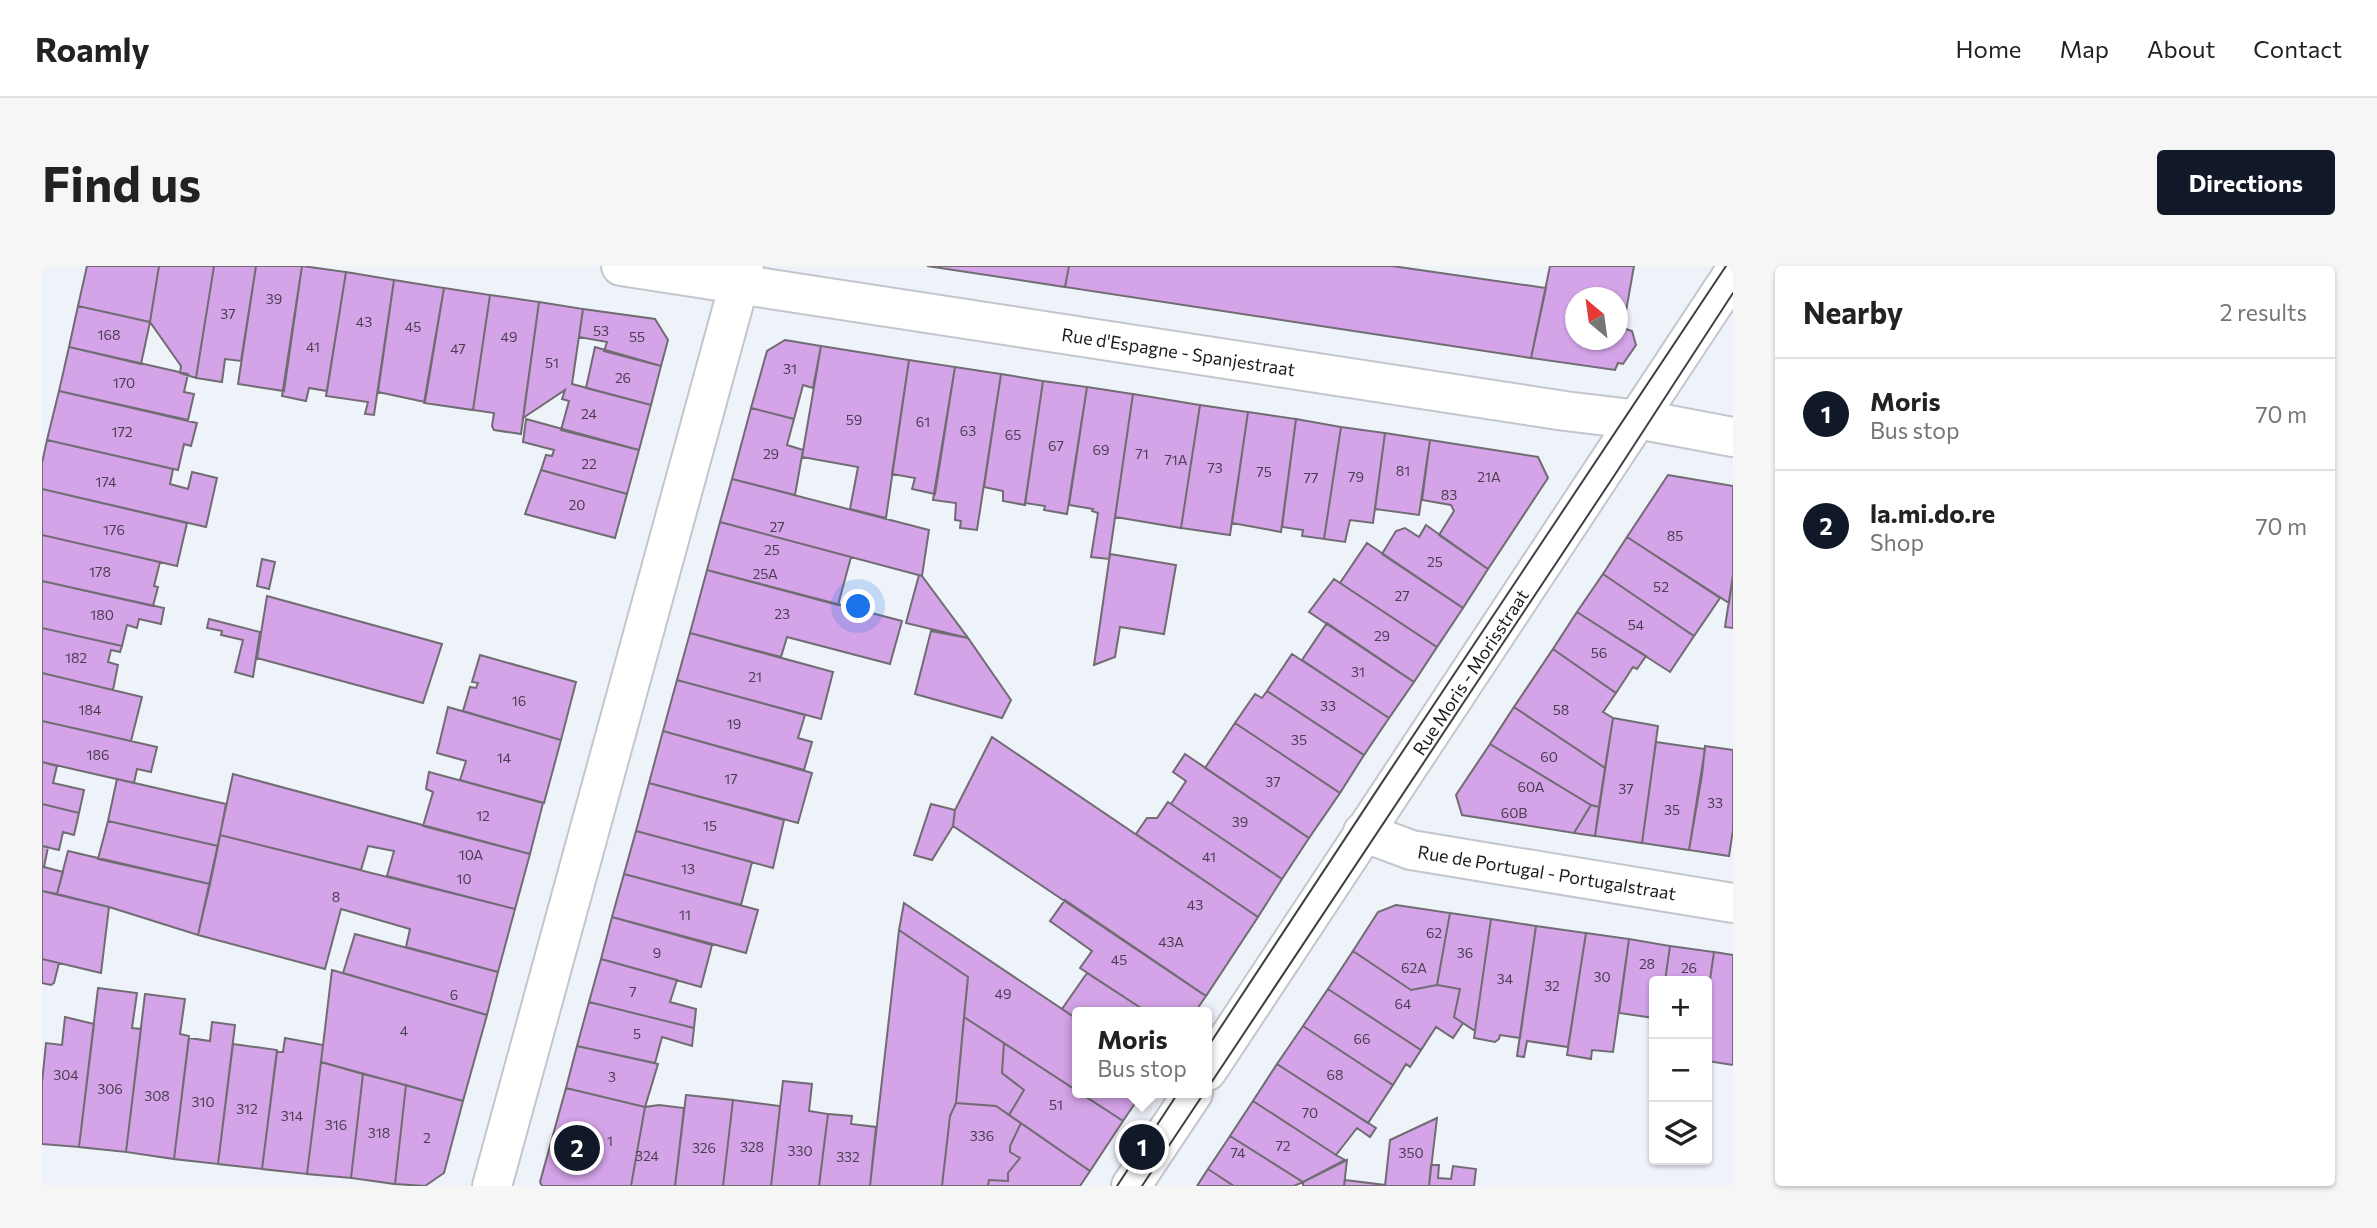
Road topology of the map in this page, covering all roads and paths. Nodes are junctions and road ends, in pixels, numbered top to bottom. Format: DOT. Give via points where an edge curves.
graph roads {
  1 [pos="621,266"];
  2 [pos="1733,274"];
  3 [pos="741,275"];
  4 [pos="1637,420"];
  5 [pos="1733,437"];
  6 [pos="1363,832"];
  7 [pos="1733,903"];
  8 [pos="1212,1063"];
  9 [pos="1190,1098"];
  10 [pos="492,1186"];
  11 [pos="1131,1186"];
  1 -- 3 [label="street, Rue d'Espagne - Spanjestraat"];
  2 -- 4 [label="street, Rue Moris - Morisstraat"];
  3 -- 4 [label="street, Rue d'Espagne - Spanjestraat"];
  3 -- 10 [label="street"];
  4 -- 5 [label="street, Rue d'Espagne - Spanjestraat"];
  4 -- 6 [label="street, Rue Moris - Morisstraat"];
  6 -- 7 [label="street, Rue de Portugal - Portugalstraat" via="1411,850"];
  6 -- 8 [label="street, Rue Moris - Morisstraat"];
  9 -- 11 [label="street"];
}
